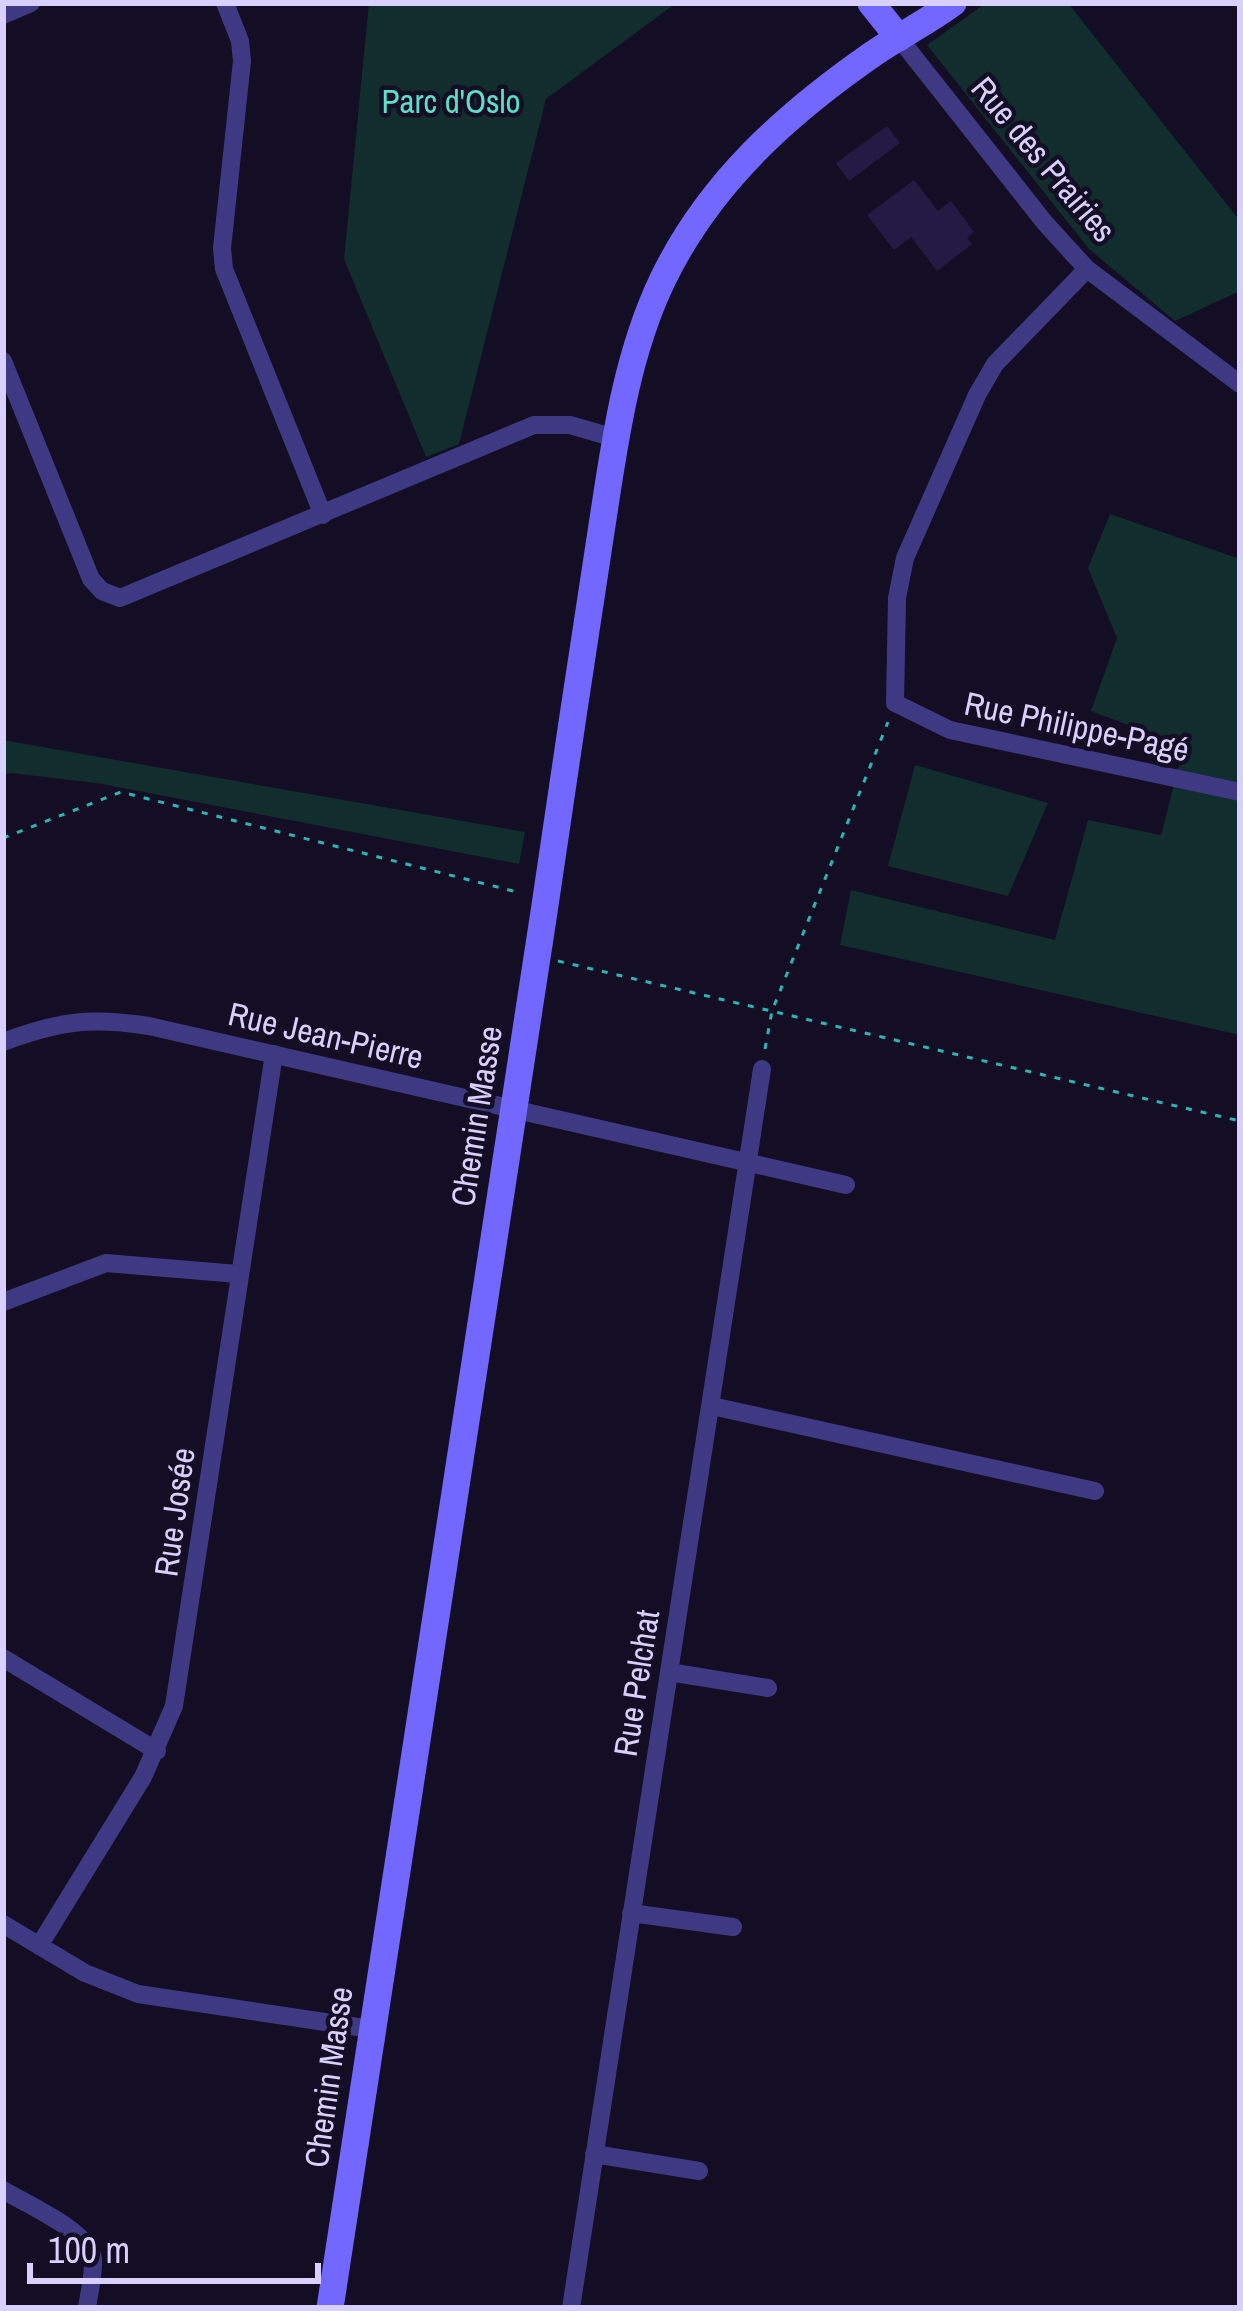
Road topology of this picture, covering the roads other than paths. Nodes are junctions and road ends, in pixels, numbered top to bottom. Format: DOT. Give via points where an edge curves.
graph roads {
  1 [pos="31,3"];
  2 [pos="225,3"];
  3 [pos="871,3"];
  4 [pos="953,3"];
  5 [pos="3,15"];
  6 [pos="899,38"];
  7 [pos="1088,269"];
  8 [pos="3,361"];
  9 [pos="1240,384"];
  10 [pos="616,439"];
  11 [pos="323,515"];
  12 [pos="1240,792"];
  13 [pos="3,1042"];
  14 [pos="274,1054"];
  15 [pos="762,1069"];
  16 [pos="514,1108"];
  17 [pos="747,1162"];
  18 [pos="847,1185"];
  19 [pos="238,1274"];
  20 [pos="3,1301"];
  21 [pos="712,1406"];
  22 [pos="1095,1491"];
  23 [pos="3,1658"];
  24 [pos="669,1672"];
  25 [pos="768,1688"];
  26 [pos="157,1751"];
  27 [pos="631,1913"];
  28 [pos="3,1924"];
  29 [pos="733,1927"];
  30 [pos="39,1946"];
  31 [pos="371,2029"];
  32 [pos="594,2154"];
  33 [pos="699,2171"];
  34 [pos="3,2190"];
  35 [pos="87,2308"];
  36 [pos="330,2308"];
  37 [pos="571,2308"];
  1 -- 5 [label="street"];
  2 -- 11 [label="street" via="242,62 224,269"];
  3 -- 6 [label="street, Rue des Prairies"];
  4 -- 6 [label="street, Chemin Masse"];
  6 -- 7 [label="street, Rue des Prairies"];
  6 -- 10 [label="street, Chemin Masse" via="769,136 706,206 659,286"];
  7 -- 9 [label="street, Rue des Prairies"];
  7 -- 12 [label="street, Rue Philippe-Pagé" via="976,394 905,557 895,703 950,730"];
  8 -- 11 [label="street" via="91,579 108,595 126,597"];
  10 -- 11 [label="street" via="570,424 534,425"];
  10 -- 16 [label="street, Chemin Masse"];
  13 -- 14 [label="street, Rue Jean-Pierre" via="97,1019"];
  14 -- 16 [label="street, Rue Jean-Pierre"];
  14 -- 19 [label="street, Rue Josée"];
  15 -- 17 [label="street, Rue Pelchat"];
  16 -- 17 [label="street, Rue Jean-Pierre"];
  16 -- 31 [label="street, Chemin Masse"];
  17 -- 18 [label="street, Rue Jean-Pierre"];
  17 -- 21 [label="street, Rue Pelchat"];
  19 -- 20 [label="street" via="106,1263"];
  19 -- 26 [label="street, Rue Josée" via="178,1692"];
  21 -- 22 [label="street"];
  21 -- 24 [label="street, Rue Pelchat"];
  23 -- 26 [label="street"];
  24 -- 25 [label="street"];
  24 -- 27 [label="street, Rue Pelchat"];
  26 -- 30 [label="street, Rue Josée"];
  27 -- 29 [label="street"];
  27 -- 32 [label="street, Rue Pelchat"];
  28 -- 30 [label="street"];
  30 -- 31 [label="street" via="138,1994"];
  31 -- 36 [label="street, Chemin Masse"];
  32 -- 33 [label="street"];
  32 -- 37 [label="street, Rue Pelchat"];
  34 -- 35 [label="street" via="89,2246"];
}
